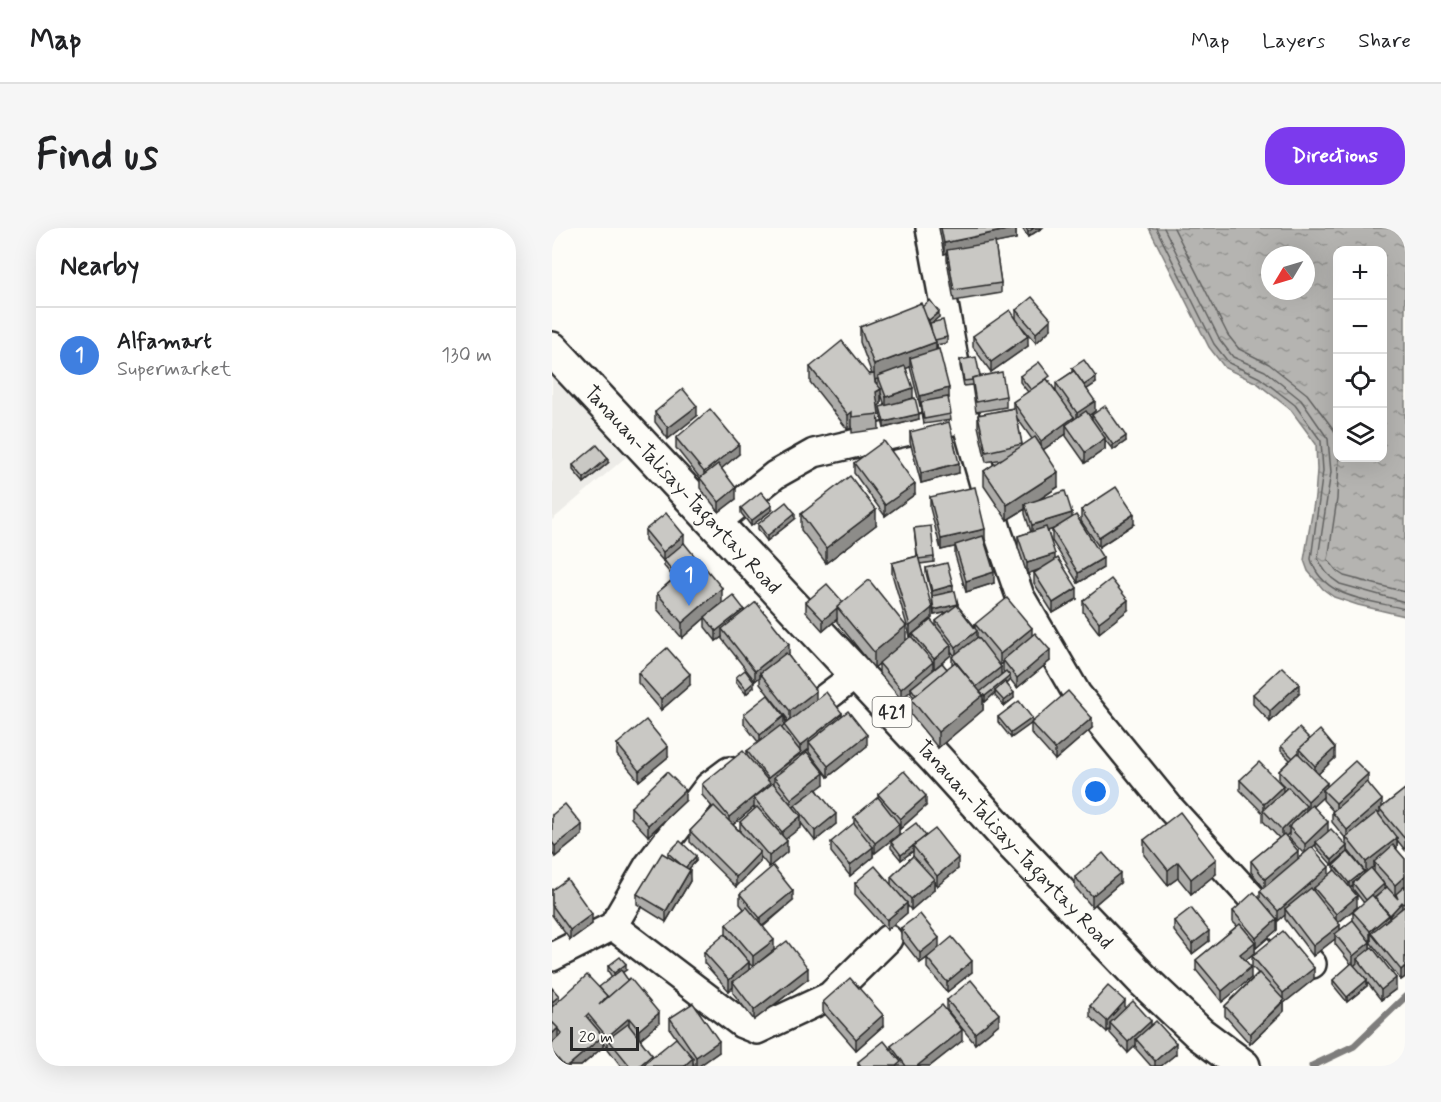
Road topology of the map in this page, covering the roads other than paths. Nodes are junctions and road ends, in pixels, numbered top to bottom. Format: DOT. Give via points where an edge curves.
graph roads {
  1 [pos="930,228"];
  2 [pos="552,349"];
  3 [pos="965,418"];
  4 [pos="714,524"];
  5 [pos="856,674"];
  6 [pos="783,730"];
  7 [pos="746,758"];
  8 [pos="613,926"];
  9 [pos="888,939"];
  10 [pos="552,957"];
  11 [pos="1312,964"];
  12 [pos="1242,1066"];
  1 -- 3 [label="street"];
  2 -- 4 [label="main road, Tanauan-Talisay-Tagaytay Road / 421"];
  3 -- 4 [label="street" via="814,453 775,475"];
  3 -- 11 [label="street" via="1020,596 1077,694 1170,808"];
  4 -- 5 [label="main road, Tanauan-Talisay-Tagaytay Road / 421"];
  5 -- 6 [label="street"];
  5 -- 12 [label="main road, Tanauan-Talisay-Tagaytay Road / 421" via="1145,982 1200,1034"];
  7 -- 8 [label="street" via="709,786 648,866"];
  8 -- 9 [label="street" via="742,1024 757,1030 830,996"];
  8 -- 10 [label="street"];
}
